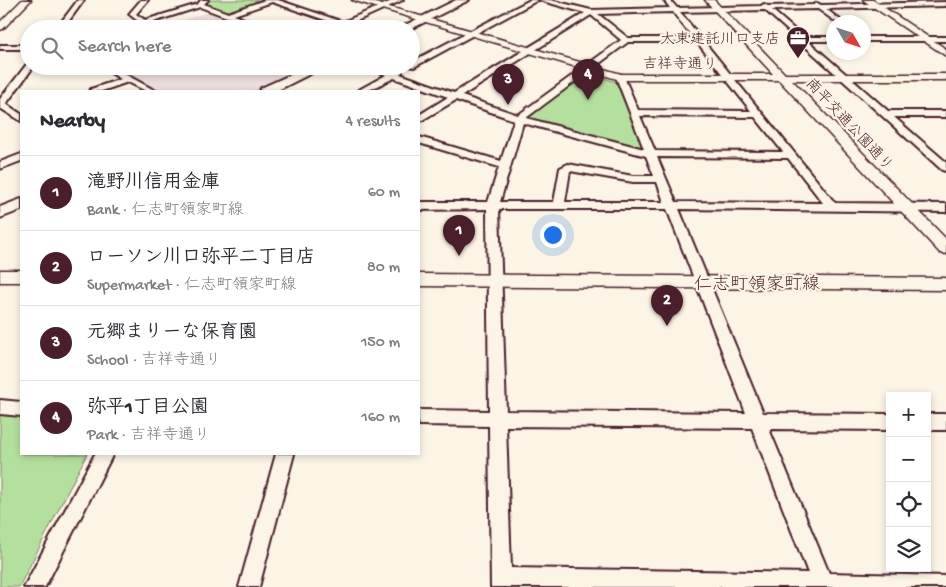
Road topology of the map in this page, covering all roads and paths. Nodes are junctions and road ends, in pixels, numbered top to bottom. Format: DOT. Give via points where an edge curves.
graph roads {
  1 [pos="26,0"];
  2 [pos="81,0"];
  3 [pos="145,0"];
  4 [pos="272,0"];
  5 [pos="356,0"];
  6 [pos="400,0"];
  7 [pos="464,0"];
  8 [pos="535,0"];
  9 [pos="542,0"];
  10 [pos="667,0"];
  11 [pos="758,0"];
  12 [pos="810,0"];
  13 [pos="922,0"];
  14 [pos="202,2"];
  15 [pos="871,3"];
  16 [pos="714,4"];
  17 [pos="946,4"];
  18 [pos="929,5"];
  19 [pos="819,6"];
  20 [pos="382,7"];
  21 [pos="766,8"];
  22 [pos="676,10"];
  23 [pos="591,12"];
  24 [pos="945,14"];
  25 [pos="227,15"];
  26 [pos="831,15"];
  27 [pos="422,19"];
  28 [pos="66,20"];
  29 [pos="141,20"];
  30 [pos="150,20"];
  31 [pos="241,20"];
  32 [pos="331,20"];
  33 [pos="352,20"];
  34 [pos="0,27"];
  35 [pos="471,34"];
  36 [pos="946,38"];
  37 [pos="801,39"];
  38 [pos="826,39"];
  39 [pos="871,39"];
  40 [pos="925,39"];
  41 [pos="626,40"];
  42 [pos="699,40"];
  43 [pos="0,47"];
  44 [pos="20,48"];
  45 [pos="528,51"];
  46 [pos="946,53"];
  47 [pos="420,61"];
  48 [pos="587,68"];
  49 [pos="23,75"];
  50 [pos="120,75"];
  51 [pos="301,75"];
  52 [pos="393,75"];
  53 [pos="620,77"];
  54 [pos="729,77"];
  55 [pos="783,77"];
  56 [pos="844,77"];
  57 [pos="946,77"];
  58 [pos="128,79"];
  59 [pos="97,90"];
  60 [pos="150,90"];
  61 [pos="268,90"];
  62 [pos="363,90"];
  63 [pos="454,96"];
  64 [pos="0,104"];
  65 [pos="633,113"];
  66 [pos="757,114"];
  67 [pos="885,114"];
  68 [pos="946,114"];
  69 [pos="20,117"];
  70 [pos="420,118"];
  71 [pos="519,119"];
  72 [pos="420,140"];
  73 [pos="650,154"];
  74 [pos="788,154"];
  75 [pos="932,156"];
  76 [pos="946,156"];
  77 [pos="20,157"];
  78 [pos="0,166"];
  79 [pos="504,166"];
  80 [pos="946,168"];
  81 [pos="660,179"];
  82 [pos="20,204"];
  83 [pos="559,205"];
  84 [pos="420,206"];
  85 [pos="493,206"];
  86 [pos="672,207"];
  87 [pos="832,207"];
  88 [pos="907,207"];
  89 [pos="946,208"];
  90 [pos="0,213"];
  91 [pos="946,249"];
  92 [pos="0,276"];
  93 [pos="20,276"];
  94 [pos="420,280"];
  95 [pos="494,281"];
  96 [pos="701,283"];
  97 [pos="946,284"];
  98 [pos="0,407"];
  99 [pos="20,408"];
  100 [pos="420,418"];
  101 [pos="497,419"];
  102 [pos="758,420"];
  103 [pos="886,422"];
  104 [pos="931,422"];
  105 [pos="946,422"];
  106 [pos="103,455"];
  107 [pos="285,455"];
  108 [pos="501,583"];
  109 [pos="823,586"];
  110 [pos="946,586"];
  111 [pos="34,587"];
  112 [pos="249,587"];
  1 -- 34 [label="street"];
  2 -- 28 [label="street"];
  3 -- 29 [label="street" via="132,14"];
  4 -- 25 [label="street"];
  4 -- 32 [label="street"];
  5 -- 20 [label="street, 吉祥寺通り"];
  6 -- 20 [label="street"];
  7 -- 27 [label="main road"];
  8 -- 35 [label="street"];
  9 -- 23 [label="street"];
  10 -- 22 [label="street"];
  11 -- 21 [label="street"];
  12 -- 19 [label="street"];
  13 -- 18 [label="street"];
  14 -- 25 [label="street"];
  14 -- 30 [label="street"];
  15 -- 18 [label="street"];
  15 -- 19 [label="street"];
  15 -- 40 [label="street"];
  16 -- 21 [label="street"];
  16 -- 22 [label="street"];
  16 -- 55 [label="street, 南平交通公園通り"];
  17 -- 18 [label="street"];
  18 -- 24 [label="street"];
  19 -- 21 [label="street"];
  19 -- 26 [label="street"];
  20 -- 27 [label="street, 吉祥寺通り"];
  20 -- 33 [label="street"];
  21 -- 37 [label="street"];
  22 -- 23 [label="street"];
  22 -- 42 [label="street"];
  23 -- 41 [label="street"];
  23 -- 45 [label="street"];
  25 -- 31 [label="street"];
  27 -- 35 [label="street, 吉祥寺通り"];
  35 -- 45 [label="street, 吉祥寺通り"];
  35 -- 47 [label="street"];
  36 -- 40 [label="street"];
  37 -- 38 [label="street"];
  37 -- 56 [label="street"];
  39 -- 40 [label="street"];
  40 -- 46 [label="street"];
  41 -- 42 [label="street"];
  41 -- 48 [label="street"];
  42 -- 54 [label="street"];
  43 -- 44 [label="street"];
  45 -- 48 [label="street, 吉祥寺通り"];
  45 -- 63 [label="street"];
  48 -- 53 [label="street, 吉祥寺通り"];
  48 -- 71 [label="street"];
  49 -- 64 [label="street"];
  50 -- 58 [label="street"];
  51 -- 61 [label="main road"];
  52 -- 62 [label="street"];
  52 -- 63 [label="street"];
  53 -- 54 [label="street, 吉祥寺通り"];
  53 -- 65 [label="street"];
  54 -- 55 [label="street, 吉祥寺通り"];
  54 -- 66 [label="street"];
  55 -- 56 [label="street, 吉祥寺通り"];
  55 -- 88 [label="street, 南平交通公園通り"];
  56 -- 57 [label="street, 吉祥寺通り"];
  56 -- 67 [label="street"];
  58 -- 59 [label="street"];
  58 -- 60 [label="street"];
  63 -- 70 [label="street"];
  63 -- 71 [label="street"];
  64 -- 69 [label="street"];
  65 -- 66 [label="street"];
  65 -- 73 [label="street"];
  66 -- 74 [label="street"];
  67 -- 68 [label="street"];
  67 -- 75 [label="street"];
  71 -- 73 [label="street"];
  71 -- 79 [label="street"];
  72 -- 79 [label="street"];
  73 -- 74 [label="street"];
  73 -- 81 [label="street"];
  74 -- 87 [label="street"];
  75 -- 76 [label="street"];
  75 -- 80 [label="street"];
  77 -- 78 [label="street"];
  79 -- 85 [label="street"];
  81 -- 83 [label="street" via="632,179 568,167 565,168"];
  81 -- 86 [label="street"];
  82 -- 90 [label="main road"];
  83 -- 85 [label="street"];
  83 -- 86 [label="street"];
  84 -- 85 [label="street"];
  85 -- 95 [label="street"];
  86 -- 87 [label="street"];
  86 -- 96 [label="street"];
  87 -- 88 [label="street"];
  88 -- 89 [label="street"];
  88 -- 91 [label="street, 南平交通公園通り"];
  92 -- 93 [label="street"];
  94 -- 95 [label="street, 仁志町領家町線"];
  95 -- 96 [label="street, 仁志町領家町線"];
  95 -- 101 [label="street"];
  96 -- 97 [label="street, 仁志町領家町線"];
  96 -- 102 [label="street"];
  98 -- 99 [label="street"];
  100 -- 101 [label="street"];
  101 -- 102 [label="street"];
  101 -- 108 [label="street"];
  102 -- 103 [label="street"];
  102 -- 109 [label="street"];
  104 -- 105 [label="street"];
  106 -- 111 [label="street"];
  107 -- 112 [label="street"];
  108 -- 109 [label="street"];
  109 -- 110 [label="street"];
}
